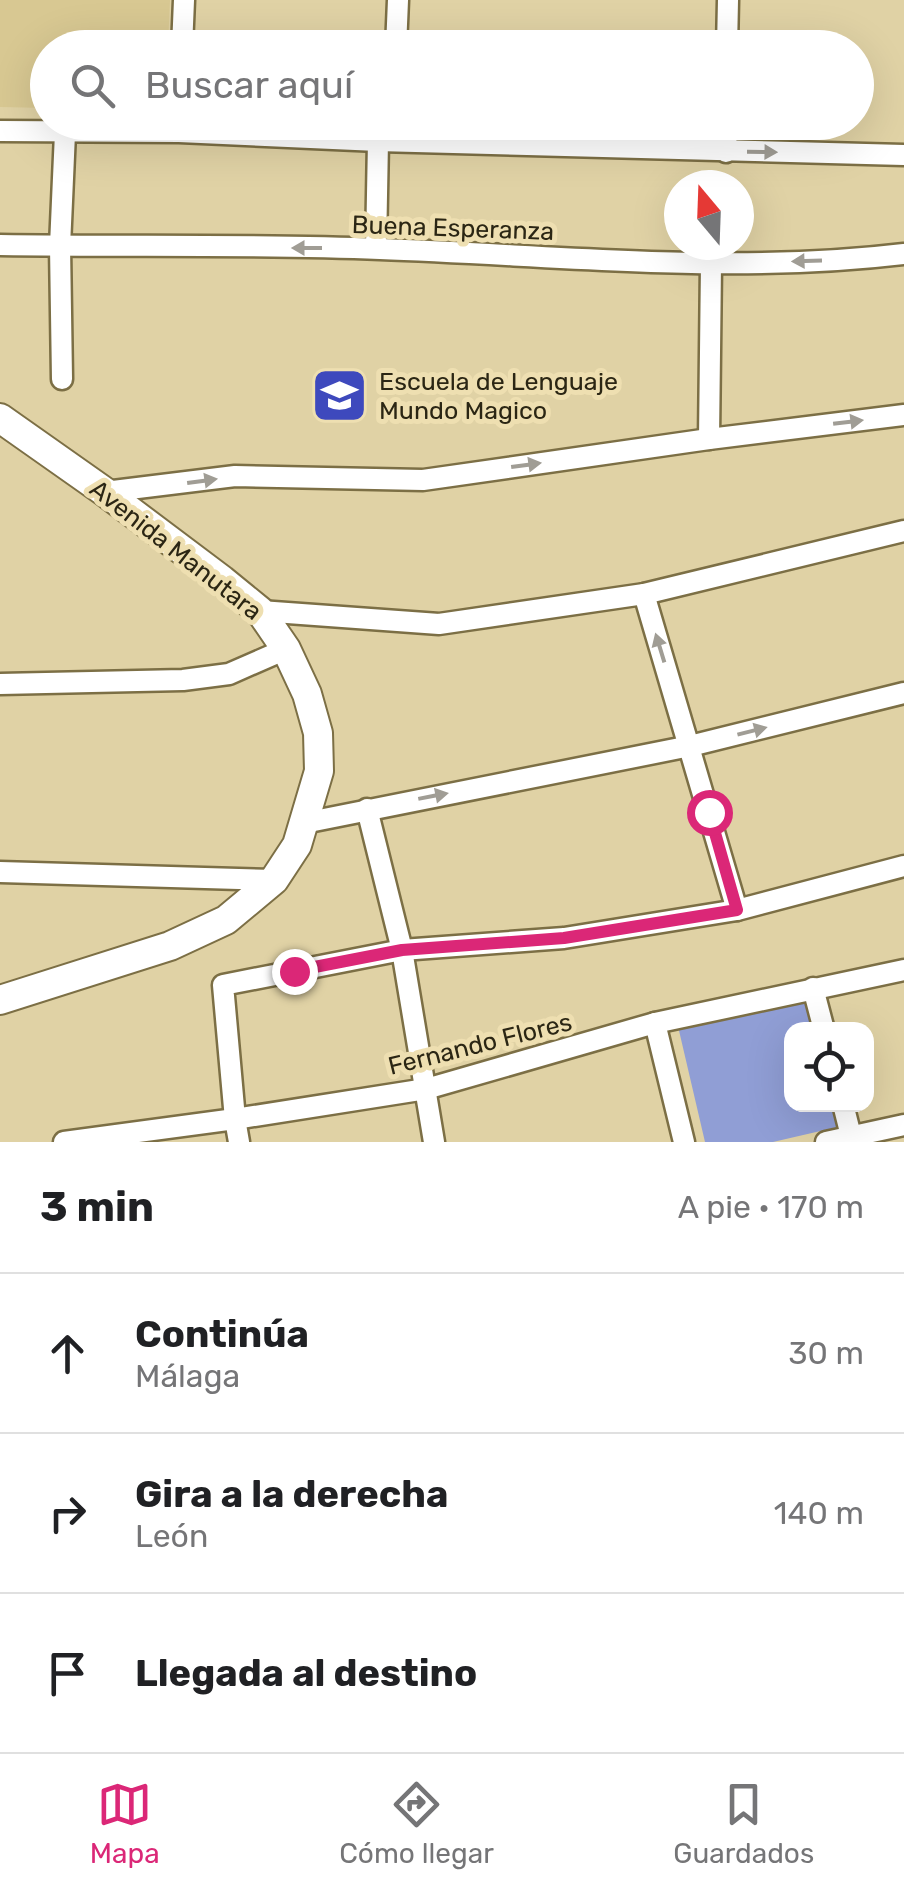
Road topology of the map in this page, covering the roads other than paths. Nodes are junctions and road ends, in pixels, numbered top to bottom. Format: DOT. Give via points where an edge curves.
graph roads {
  1 [pos="184,0"];
  2 [pos="398,0"];
  3 [pos="728,0"];
  4 [pos="183,30"];
  5 [pos="397,30"];
  6 [pos="728,30"];
  7 [pos="0,131"];
  8 [pos="30,131"];
  9 [pos="65,140"];
  10 [pos="387,140"];
  11 [pos="487,140"];
  12 [pos="726,140"];
  13 [pos="726,152"];
  14 [pos="904,155"];
  15 [pos="0,245"];
  16 [pos="60,246"];
  17 [pos="376,248"];
  18 [pos="904,254"];
  19 [pos="711,264"];
  20 [pos="62,379"];
  21 [pos="904,415"];
  22 [pos="0,419"];
  23 [pos="709,438"];
  24 [pos="105,492"];
  25 [pos="904,531"];
  26 [pos="644,594"];
  27 [pos="260,611"];
  28 [pos="286,649"];
  29 [pos="0,684"];
  30 [pos="904,693"];
  31 [pos="690,746"];
  32 [pos="368,809"];
  33 [pos="304,823"];
  34 [pos="904,866"];
  35 [pos="0,872"];
  36 [pos="274,880"];
  37 [pos="737,910"];
  38 [pos="402,950"];
  39 [pos="904,970"];
  40 [pos="813,988"];
  41 [pos="0,1000"];
  42 [pos="822,1022"];
  43 [pos="655,1023"];
  44 [pos="426,1088"];
  45 [pos="845,1112"];
  46 [pos="235,1119"];
  47 [pos="904,1125"];
  48 [pos="851,1136"];
  49 [pos="64,1142"];
  50 [pos="239,1142"];
  51 [pos="434,1142"];
  52 [pos="684,1142"];
  53 [pos="826,1142"];
  1 -- 4 [label="street"];
  2 -- 5 [label="street"];
  3 -- 6 [label="street"];
  7 -- 8 [label="street"];
  9 -- 16 [label="street"];
  10 -- 17 [label="street"];
  11 -- 13 [label="street"];
  12 -- 13 [label="street"];
  13 -- 14 [label="street, one-way"];
  15 -- 16 [label="street, Buena Esperanza"];
  17 -- 16 [label="street, Buena Esperanza, one-way"];
  16 -- 20 [label="street"];
  17 -- 19 [label="street, Buena Esperanza"];
  18 -- 19 [label="street, Buena Esperanza, one-way"];
  19 -- 23 [label="street"];
  23 -- 21 [label="street, one-way"];
  22 -- 24 [label="main road, Avenida Manutara"];
  24 -- 23 [label="street, one-way" via="235,476 422,480"];
  24 -- 27 [label="main road, Avenida Manutara"];
  25 -- 26 [label="street"];
  26 -- 27 [label="street" via="439,624"];
  31 -- 26 [label="street, one-way"];
  27 -- 28 [label="main road, Avenida Manutara"];
  28 -- 29 [label="street" via="230,674 184,680"];
  28 -- 33 [label="main road, Avenida Manutara" via="318,733 319,772"];
  31 -- 30 [label="street, one-way"];
  32 -- 31 [label="street, one-way"];
  31 -- 37 [label="street"];
  32 -- 33 [label="street"];
  32 -- 38 [label="street"];
  33 -- 36 [label="main road, Avenida Manutara"];
  34 -- 37 [label="street"];
  35 -- 36 [label="street"];
  36 -- 41 [label="main road, Avenida Manutara" via="226,920 170,946"];
  37 -- 38 [label="street" via="564,938"];
  38 -- 44 [label="street"];
  38 -- 46 [label="street" via="223,985"];
  39 -- 40 [label="street, Fernando Flores"];
  40 -- 42 [label="street"];
  40 -- 43 [label="street, Fernando Flores"];
  43 -- 44 [label="street, Fernando Flores"];
  43 -- 52 [label="street"];
  44 -- 46 [label="street, Fernando Flores"];
  44 -- 51 [label="street"];
  45 -- 48 [label="street"];
  46 -- 49 [label="street, Fernando Flores"];
  46 -- 50 [label="street"];
  47 -- 48 [label="street"];
  48 -- 53 [label="street"];
}
